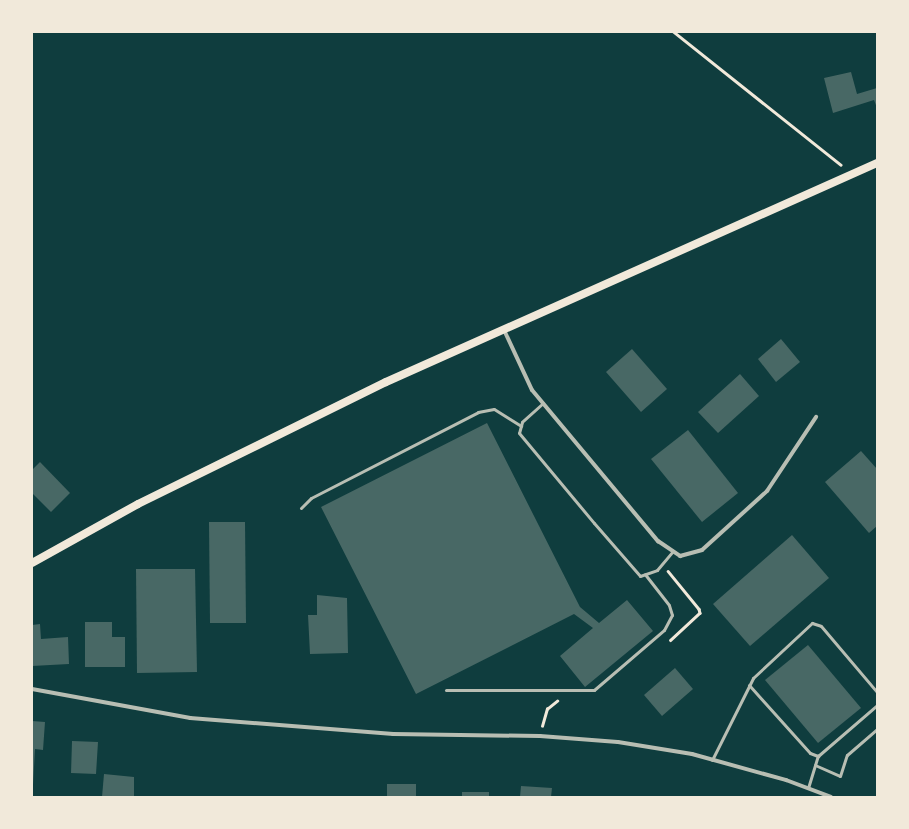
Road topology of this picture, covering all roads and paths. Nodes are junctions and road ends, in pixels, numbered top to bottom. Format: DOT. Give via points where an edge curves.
graph roads {
  1 [pos="674,32"];
  2 [pos="877,163"];
  3 [pos="853,174"];
  4 [pos="504,330"];
  5 [pos="543,403"];
  6 [pos="816,418"];
  7 [pos="521,426"];
  8 [pos="302,508"];
  9 [pos="673,551"];
  10 [pos="32,563"];
  11 [pos="645,574"];
  12 [pos="749,685"];
  13 [pos="32,690"];
  14 [pos="446,690"];
  15 [pos="877,692"];
  16 [pos="877,705"];
  17 [pos="877,729"];
  18 [pos="818,756"];
  19 [pos="712,760"];
  20 [pos="815,765"];
  21 [pos="808,788"];
  22 [pos="831,797"];
  1 -- 3 [label="path"];
  2 -- 3 [label="main road"];
  3 -- 4 [label="main road"];
  4 -- 5 [label="street" via="532,390"];
  4 -- 10 [label="main road" via="386,382 138,504"];
  5 -- 7 [label="lane"];
  5 -- 9 [label="street" via="658,541"];
  6 -- 9 [label="street" via="767,491 702,550 680,556"];
  7 -- 8 [label="lane" via="494,409 478,412 311,498"];
  7 -- 11 [label="lane" via="519,433 532,452 640,576"];
  9 -- 11 [label="lane" via="656,570"];
  11 -- 14 [label="lane" via="669,605 672,615 664,630 594,690"];
  12 -- 15 [label="lane" via="753,678 812,622 821,626"];
  12 -- 18 [label="lane" via="810,753"];
  12 -- 19 [label="lane"];
  13 -- 19 [label="street" via="190,718 393,734 540,736 618,742 692,754"];
  16 -- 18 [label="lane"];
  17 -- 20 [label="lane" via="851,751 840,776"];
  18 -- 20 [label="lane"];
  19 -- 21 [label="street"];
  20 -- 21 [label="lane"];
  21 -- 22 [label="street"];
}
